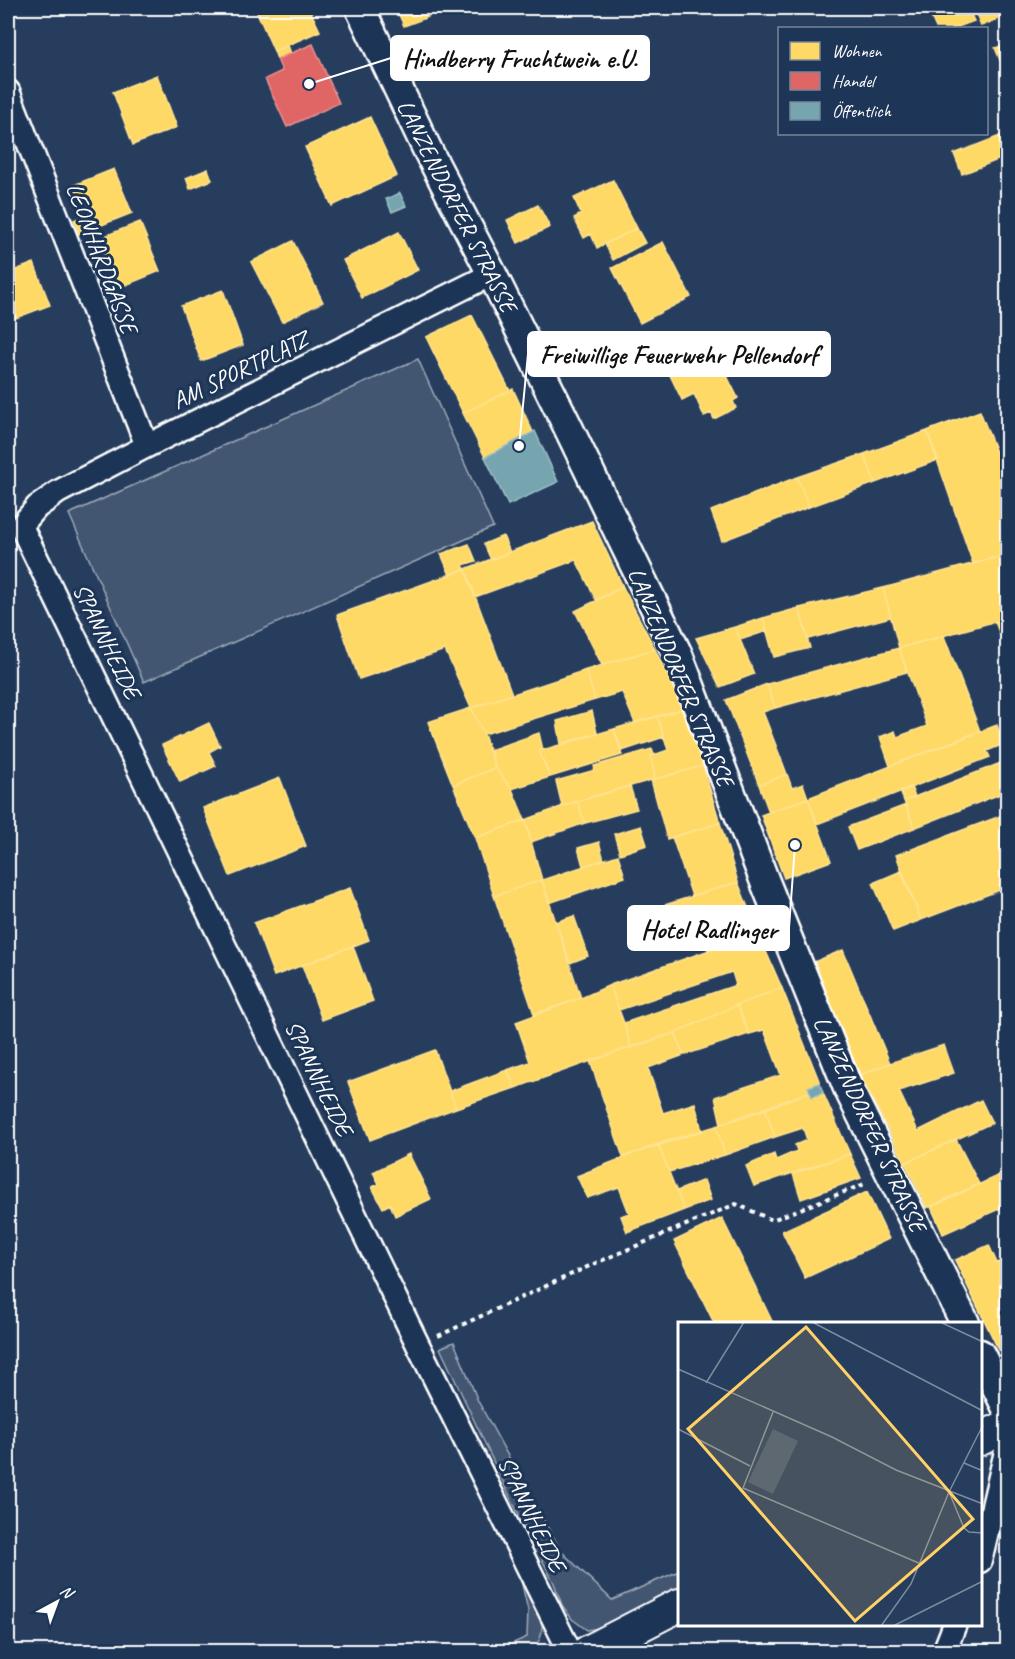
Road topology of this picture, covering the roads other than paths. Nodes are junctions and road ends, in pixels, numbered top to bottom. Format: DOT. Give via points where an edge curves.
graph roads {
  1 [pos="360,8"];
  2 [pos="8,91"];
  3 [pos="492,274"];
  4 [pos="147,446"];
  5 [pos="21,526"];
  6 [pos="965,1322"];
  7 [pos="982,1356"];
  8 [pos="1008,1410"];
  9 [pos="1008,1426"];
  10 [pos="982,1439"];
  11 [pos="1008,1443"];
  12 [pos="982,1557"];
  13 [pos="678,1606"];
  14 [pos="955,1626"];
  15 [pos="570,1652"];
  16 [pos="588,1652"];
  17 [pos="944,1652"];
  1 -- 3 [label="street, LANZENDORFER STRASSE"];
  2 -- 4 [label="street, LEONHARDGASSE"];
  3 -- 4 [label="street, AM SPORTPLATZ"];
  3 -- 6 [label="street, LANZENDORFER STRASSE" via="678,655 844,1077"];
  4 -- 5 [label="street, AM SPORTPLATZ" via="58,492 37,507"];
  5 -- 15 [label="street, SPANNHEIDE"];
  7 -- 8 [label="street"];
  9 -- 10 [label="main road"];
  11 -- 12 [label="street"];
  13 -- 16 [label="main road"];
  14 -- 17 [label="street"];
}
